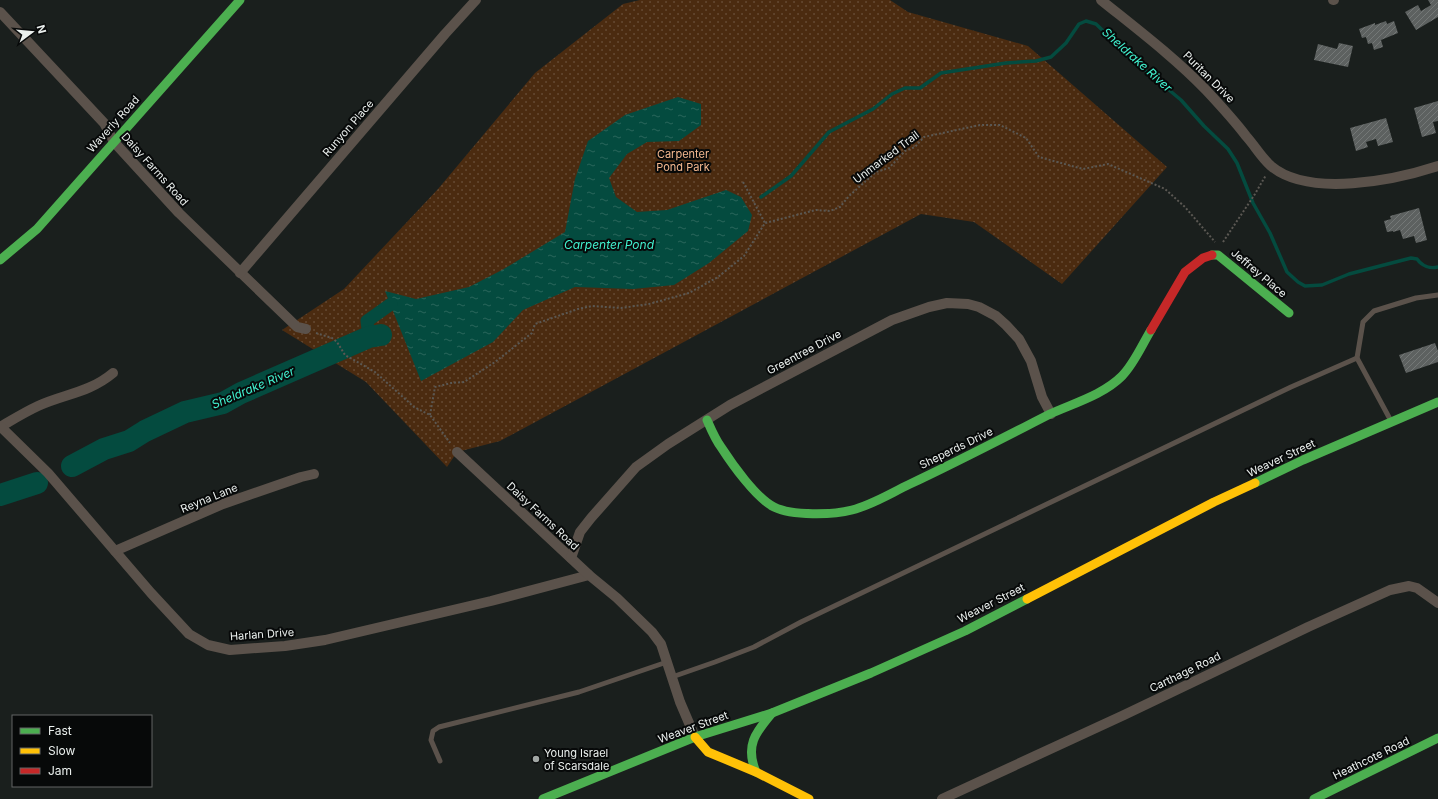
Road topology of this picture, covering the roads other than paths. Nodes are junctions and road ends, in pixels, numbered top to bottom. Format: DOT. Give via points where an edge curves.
graph roads {
  1 [pos="240,0"];
  2 [pos="476,0"];
  3 [pos="1101,0"];
  4 [pos="0,12"];
  5 [pos="114,142"];
  6 [pos="1438,166"];
  7 [pos="0,260"];
  8 [pos="1192,267"];
  9 [pos="240,273"];
  10 [pos="1438,295"];
  11 [pos="1289,313"];
  12 [pos="306,329"];
  13 [pos="1357,358"];
  14 [pos="113,373"];
  15 [pos="1438,402"];
  16 [pos="1051,414"];
  17 [pos="707,420"];
  18 [pos="1391,422"];
  19 [pos="0,427"];
  20 [pos="456,452"];
  21 [pos="314,474"];
  22 [pos="115,551"];
  23 [pos="571,558"];
  24 [pos="588,575"];
  25 [pos="1438,604"];
  26 [pos="667,662"];
  27 [pos="672,677"];
  28 [pos="772,713"];
  29 [pos="695,737"];
  30 [pos="1438,738"];
  31 [pos="440,761"];
  32 [pos="756,772"];
  33 [pos="543,799"];
  34 [pos="809,799"];
  35 [pos="942,799"];
  36 [pos="1314,799"];
  1 -- 5 [label="street, Waverly Road"];
  2 -- 9 [label="street, Runyon Place"];
  3 -- 6 [label="street, Puritan Drive" via="1178,62 1231,117 1259,154 1281,173 1313,183 1340,184 1388,179"];
  4 -- 5 [label="street, Daisy Farms Road" via="104,123"];
  5 -- 7 [label="street, Waverly Road" via="37,229"];
  5 -- 9 [label="street, Daisy Farms Road" via="179,213"];
  8 -- 11 [label="street, Jeffrey Place" via="1203,258 1218,255"];
  8 -- 16 [label="street, Sheperds Drive" via="1185,272 1122,376 1093,395"];
  9 -- 12 [label="street, Daisy Farms Road" via="297,326"];
  10 -- 13 [label="lane" via="1416,298 1374,311 1363,322"];
  13 -- 18 [label="lane"];
  13 -- 27 [label="lane" via="1291,387 801,622 754,647"];
  14 -- 19 [label="street" via="81,392 38,406"];
  15 -- 18 [label="street, Weaver Street"];
  16 -- 17 [label="street, Sheperds Drive" via="964,459 872,502 852,510 834,513 792,512 775,508 762,499 720,446"];
  16 -- 17 [label="street, Greentree Drive" via="1019,339 1006,325 978,306 947,303 892,320 730,405"];
  17 -- 23 [label="street, Greentree Drive" via="636,467 580,532"];
  18 -- 28 [label="street, Weaver Street" via="1214,502 965,631"];
  19 -- 22 [label="street, Harlan Drive" via="48,474"];
  20 -- 23 [label="street, Daisy Farms Road"];
  21 -- 22 [label="street, Reyna Lane" via="223,504"];
  22 -- 24 [label="street, Harlan Drive" via="188,634 208,645 230,650 325,640"];
  23 -- 24 [label="street, Daisy Farms Road"];
  24 -- 26 [label="street, Daisy Farms Road" via="617,598 652,632 661,644"];
  25 -- 35 [label="street, Carthage Road" via="1417,588 1409,586 1390,590 1308,626"];
  26 -- 27 [label="street, Daisy Farms Road"];
  26 -- 31 [label="lane" via="579,692 439,727 433,731 431,740"];
  27 -- 29 [label="street, Daisy Farms Road"];
  28 -- 29 [label="street, Weaver Street"];
  28 -- 32 [label="street" via="756,732 753,741 751,754"];
  29 -- 32 [label="street" via="708,752"];
  29 -- 33 [label="street, Weaver Street"];
  30 -- 36 [label="street, Heathcote Road"];
  32 -- 34 [label="street"];
}
